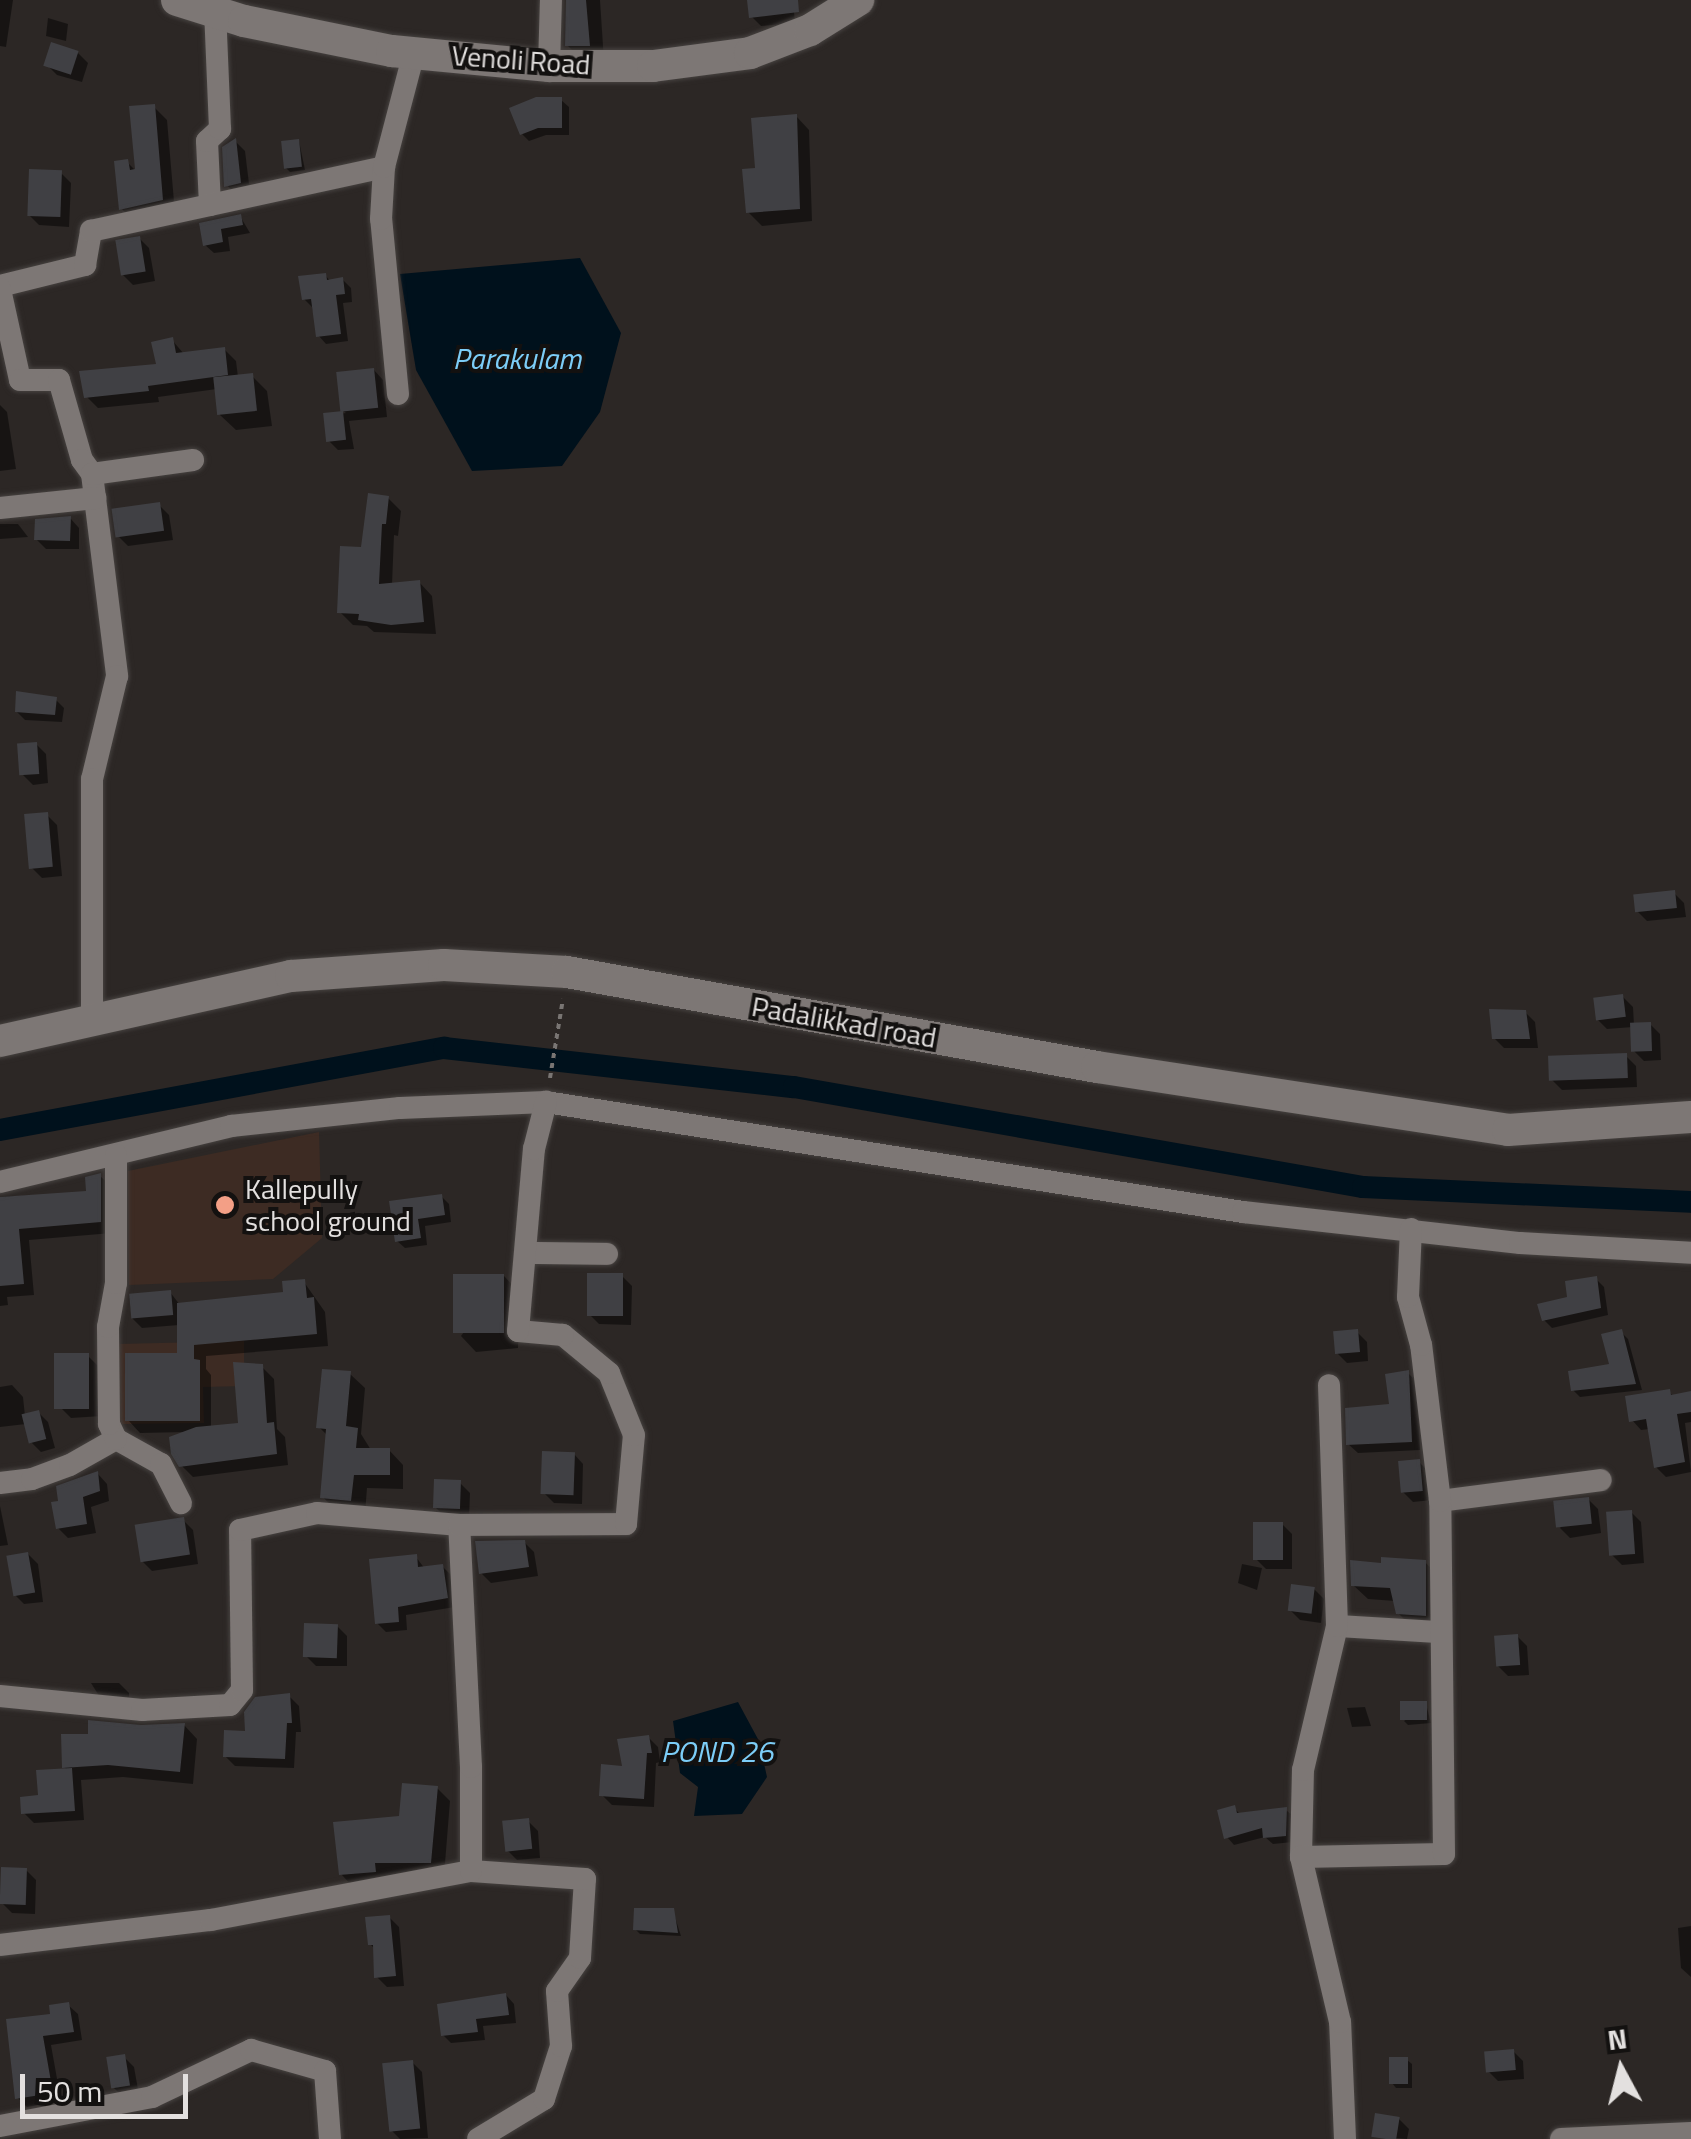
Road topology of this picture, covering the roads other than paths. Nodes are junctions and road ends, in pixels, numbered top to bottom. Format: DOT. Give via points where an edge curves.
graph roads {
  1 [pos="177,0"];
  2 [pos="550,0"];
  3 [pos="858,0"];
  4 [pos="214,11"];
  5 [pos="414,53"];
  6 [pos="549,66"];
  7 [pos="384,168"];
  8 [pos="210,205"];
  9 [pos="0,287"];
  10 [pos="398,394"];
  11 [pos="193,460"];
  12 [pos="93,486"];
  13 [pos="0,508"];
  14 [pos="92,1022"];
  15 [pos="0,1040"];
  16 [pos="546,1102"];
  17 [pos="1691,1117"];
  18 [pos="116,1155"];
  19 [pos="0,1182"];
  20 [pos="1411,1229"];
  21 [pos="528,1253"];
  22 [pos="607,1254"];
  23 [pos="1691,1254"];
  24 [pos="1329,1386"];
  25 [pos="116,1439"];
  26 [pos="1601,1480"];
  27 [pos="0,1483"];
  28 [pos="1440,1501"];
  29 [pos="181,1503"];
  30 [pos="459,1526"];
  31 [pos="1336,1626"];
  32 [pos="1439,1632"];
  33 [pos="0,1696"];
  34 [pos="1301,1858"];
  35 [pos="470,1871"];
  36 [pos="0,1945"];
  37 [pos="0,2126"];
  38 [pos="1691,2133"];
  39 [pos="330,2139"];
  40 [pos="478,2139"];
  41 [pos="1345,2139"];
  42 [pos="1561,2139"];
  1 -- 4 [label="street, Venoli Road"];
  2 -- 6 [label="street"];
  3 -- 6 [label="street, Venoli Road" via="810,30 750,53 653,66"];
  4 -- 5 [label="street, Venoli Road"];
  4 -- 8 [label="street" via="220,129 207,141"];
  5 -- 6 [label="street, Venoli Road"];
  5 -- 7 [label="street"];
  7 -- 8 [label="street"];
  7 -- 10 [label="street" via="381,219"];
  8 -- 9 [label="street" via="91,231 85,266"];
  9 -- 12 [label="street" via="20,380 58,380"];
  11 -- 12 [label="street"];
  12 -- 13 [label="street"];
  12 -- 14 [label="street" via="116,676 92,779"];
  14 -- 15 [label="street, Padalikkad road"];
  14 -- 17 [label="street, Padalikkad road" via="290,976 444,965 567,972 1097,1067 1508,1130"];
  16 -- 18 [label="street" via="400,1108 231,1126"];
  16 -- 20 [label="street" via="1224,1209"];
  16 -- 21 [label="street" via="534,1148"];
  18 -- 19 [label="street"];
  18 -- 25 [label="street" via="116,1284 108,1327 109,1424"];
  20 -- 23 [label="street"];
  20 -- 28 [label="street" via="1408,1296 1422,1344"];
  21 -- 22 [label="street"];
  21 -- 30 [label="street" via="518,1332 563,1335 609,1373 634,1435 626,1524"];
  24 -- 31 [label="street"];
  25 -- 27 [label="street" via="70,1465"];
  25 -- 29 [label="street" via="161,1464"];
  26 -- 28 [label="street"];
  28 -- 32 [label="street"];
  30 -- 33 [label="street" via="318,1513 240,1530 242,1690 230,1705 142,1710"];
  30 -- 35 [label="street"];
  31 -- 32 [label="street"];
  31 -- 34 [label="street" via="1303,1770"];
  32 -- 34 [label="street" via="1444,1854"];
  34 -- 41 [label="street" via="1340,2022"];
  35 -- 36 [label="street" via="211,1920"];
  35 -- 40 [label="street" via="585,1879 580,1958 558,1991 561,2046 544,2099"];
  37 -- 39 [label="street" via="152,2097 252,2050 325,2071"];
  38 -- 42 [label="street"];
}
